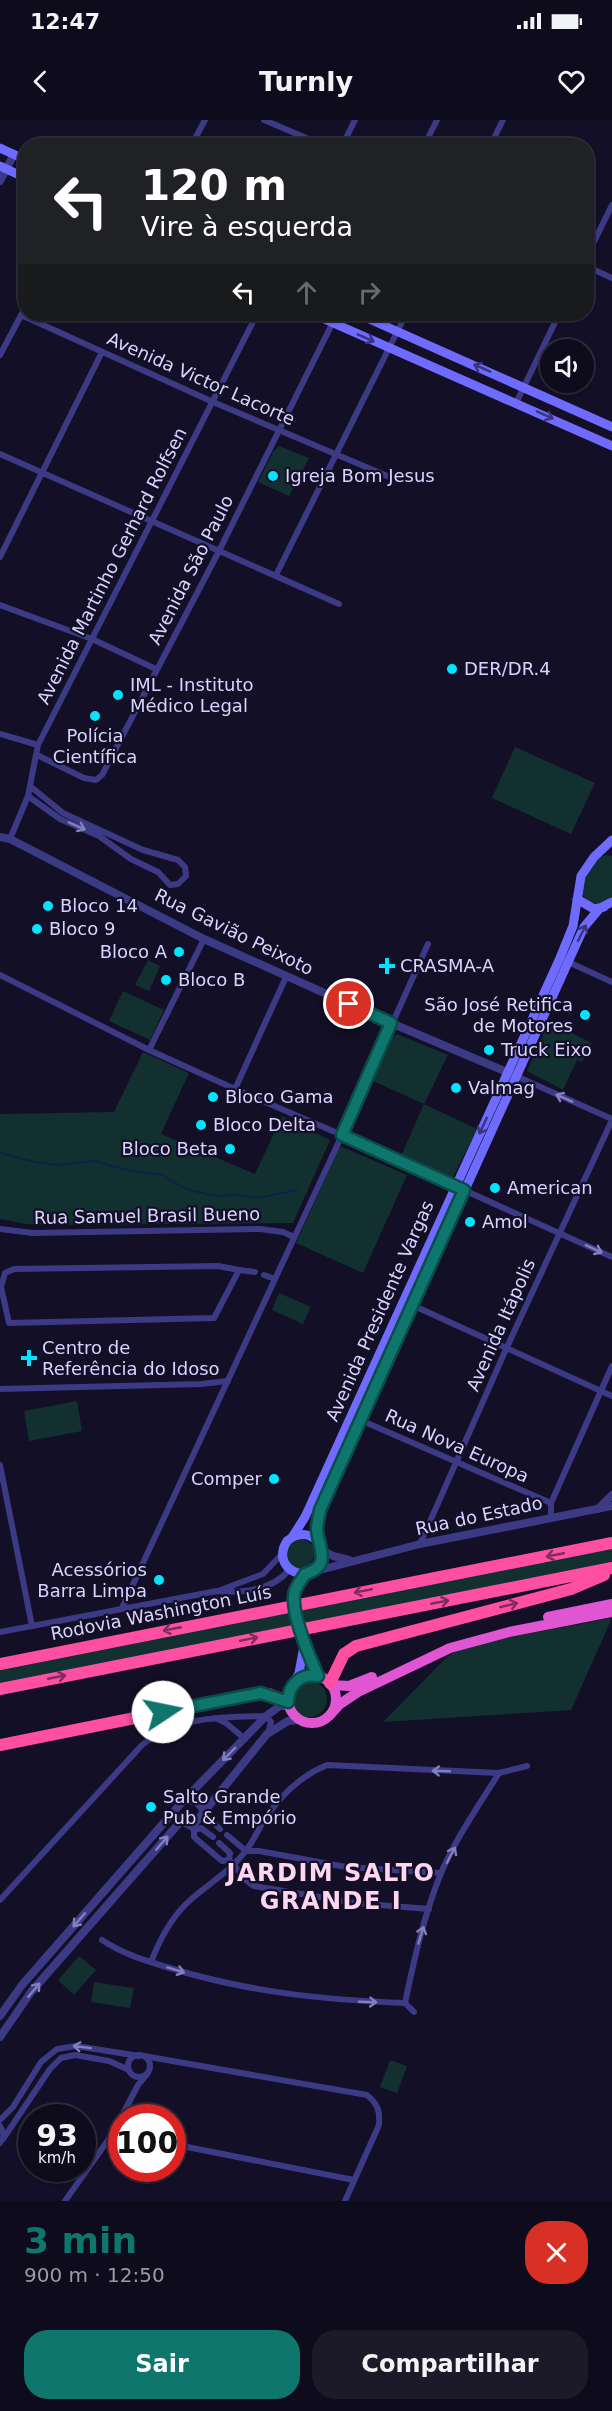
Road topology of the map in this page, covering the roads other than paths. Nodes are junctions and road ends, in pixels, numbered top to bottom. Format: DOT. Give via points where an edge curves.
graph roads {
  1 [pos="205,120"];
  2 [pos="264,120"];
  3 [pos="355,120"];
  4 [pos="437,120"];
  5 [pos="503,120"];
  6 [pos="195,138"];
  7 [pos="306,138"];
  8 [pos="346,138"];
  9 [pos="428,138"];
  10 [pos="494,138"];
  11 [pos="0,148"];
  12 [pos="14,154"];
  13 [pos="18,156"];
  14 [pos="3,167"];
  15 [pos="18,174"];
  16 [pos="0,182"];
  17 [pos="612,205"];
  18 [pos="594,242"];
  19 [pos="594,270"];
  20 [pos="612,278"];
  21 [pos="18,321"];
  22 [pos="34,321"];
  23 [pos="254,321"];
  24 [pos="334,321"];
  25 [pos="340,321"];
  26 [pos="374,321"];
  27 [pos="403,321"];
  28 [pos="556,321"];
  29 [pos="398,331"];
  30 [pos="390,349"];
  31 [pos="102,352"];
  32 [pos="0,355"];
  33 [pos="524,386"];
  34 [pos="213,402"];
  35 [pos="516,402"];
  36 [pos="612,427"];
  37 [pos="279,430"];
  38 [pos="612,446"];
  39 [pos="0,454"];
  40 [pos="336,456"];
  41 [pos="43,472"];
  42 [pos="399,481"];
  43 [pos="151,520"];
  44 [pos="219,551"];
  45 [pos="0,557"];
  46 [pos="276,575"];
  47 [pos="339,604"];
  48 [pos="0,605"];
  49 [pos="92,639"];
  50 [pos="156,669"];
  51 [pos="0,734"];
  52 [pos="38,745"];
  53 [pos="37,755"];
  54 [pos="30,786"];
  55 [pos="28,796"];
  56 [pos="62,816"];
  57 [pos="100,834"];
  58 [pos="0,837"];
  59 [pos="10,839"];
  60 [pos="612,840"];
  61 [pos="608,850"];
  62 [pos="577,898"];
  63 [pos="612,904"];
  64 [pos="600,908"];
  65 [pos="204,939"];
  66 [pos="428,944"];
  67 [pos="564,960"];
  68 [pos="0,975"];
  69 [pos="286,977"];
  70 [pos="612,982"];
  71 [pos="391,1023"];
  72 [pos="149,1050"];
  73 [pos="512,1074"];
  74 [pos="235,1089"];
  75 [pos="612,1120"];
  76 [pos="342,1135"];
  77 [pos="460,1188"];
  78 [pos="0,1229"];
  79 [pos="559,1233"];
  80 [pos="294,1237"];
  81 [pos="612,1257"];
  82 [pos="239,1270"];
  83 [pos="255,1272"];
  84 [pos="264,1275"];
  85 [pos="275,1279"];
  86 [pos="412,1305"];
  87 [pos="507,1347"];
  88 [pos="612,1366"];
  89 [pos="228,1381"];
  90 [pos="0,1389"];
  91 [pos="601,1391"];
  92 [pos="612,1396"];
  93 [pos="355,1418"];
  94 [pos="457,1461"];
  95 [pos="0,1465"];
  96 [pos="612,1495"];
  97 [pos="551,1503"];
  98 [pos="612,1506"];
  99 [pos="598,1509"];
  100 [pos="551,1518"];
  101 [pos="293,1536"];
  102 [pos="420,1544"];
  103 [pos="612,1544"];
  104 [pos="320,1546"];
  105 [pos="282,1553"];
  106 [pos="353,1561"];
  107 [pos="290,1570"];
  108 [pos="612,1570"];
  109 [pos="308,1573"];
  110 [pos="217,1591"];
  111 [pos="294,1598"];
  112 [pos="612,1604"];
  113 [pos="122,1608"];
  114 [pos="612,1612"];
  115 [pos="32,1626"];
  116 [pos="0,1632"];
  117 [pos="304,1644"];
  118 [pos="0,1664"];
  119 [pos="318,1676"];
  120 [pos="331,1684"];
  121 [pos="293,1685"];
  122 [pos="0,1689"];
  123 [pos="289,1704"];
  124 [pos="330,1715"];
  125 [pos="266,1716"];
  126 [pos="214,1718"];
  127 [pos="300,1720"];
  128 [pos="267,1734"];
  129 [pos="245,1739"];
  130 [pos="0,1744"];
  131 [pos="527,1766"];
  132 [pos="499,1773"];
  133 [pos="183,1801"];
  134 [pos="173,1812"];
  135 [pos="204,1813"];
  136 [pos="188,1825"];
  137 [pos="220,1829"];
  138 [pos="226,1835"];
  139 [pos="213,1837"];
  140 [pos="219,1843"];
  141 [pos="246,1851"];
  142 [pos="232,1862"];
  143 [pos="441,1873"];
  144 [pos="97,1899"];
  145 [pos="0,1900"];
  146 [pos="106,1907"];
  147 [pos="429,1909"];
  148 [pos="102,1940"];
  149 [pos="151,1962"];
  150 [pos="405,2003"];
  151 [pos="414,2012"];
  152 [pos="0,2016"];
  153 [pos="0,2037"];
  154 [pos="142,2056"];
  155 [pos="163,2061"];
  156 [pos="130,2072"];
  157 [pos="148,2072"];
  158 [pos="134,2091"];
  159 [pos="128,2104"];
  160 [pos="0,2118"];
  161 [pos="0,2126"];
  162 [pos="108,2140"];
  163 [pos="1,2142"];
  164 [pos="186,2147"];
  165 [pos="354,2180"];
  166 [pos="65,2201"];
  167 [pos="345,2201"];
  1 -- 6 [label="street"];
  2 -- 7 [label="street"];
  3 -- 8 [label="street"];
  4 -- 9 [label="street"];
  5 -- 10 [label="street"];
  11 -- 12 [label="main road"];
  12 -- 13 [label="main road"];
  12 -- 14 [label="street"];
  14 -- 15 [label="main road"];
  14 -- 16 [label="street"];
  17 -- 18 [label="street"];
  19 -- 20 [label="street"];
  21 -- 32 [label="street"];
  22 -- 31 [label="street, Avenida Victor Lacorte"];
  23 -- 34 [label="street, Avenida Martinho Gerhard Rolfsen"];
  24 -- 37 [label="street, Avenida São Paulo"];
  25 -- 30 [label="main road, one-way"];
  26 -- 29 [label="main road"];
  27 -- 29 [label="street"];
  28 -- 33 [label="street"];
  29 -- 30 [label="street"];
  33 -- 29 [label="main road, one-way"];
  30 -- 35 [label="main road"];
  30 -- 40 [label="street"];
  31 -- 34 [label="street, Avenida Victor Lacorte"];
  31 -- 41 [label="street"];
  33 -- 35 [label="street"];
  33 -- 36 [label="main road"];
  34 -- 37 [label="street, Avenida Victor Lacorte"];
  34 -- 43 [label="street, Avenida Martinho Gerhard Rolfsen"];
  35 -- 38 [label="main road, one-way"];
  37 -- 40 [label="street, Avenida Victor Lacorte"];
  37 -- 44 [label="street, Avenida São Paulo"];
  39 -- 41 [label="street"];
  40 -- 42 [label="street, Avenida Victor Lacorte"];
  40 -- 46 [label="street"];
  41 -- 43 [label="street"];
  41 -- 45 [label="street"];
  43 -- 44 [label="street"];
  43 -- 49 [label="street, Avenida Martinho Gerhard Rolfsen"];
  44 -- 46 [label="street"];
  44 -- 50 [label="street, Avenida São Paulo"];
  46 -- 47 [label="street"];
  48 -- 49 [label="street"];
  49 -- 50 [label="street"];
  49 -- 52 [label="street, Avenida Martinho Gerhard Rolfsen"];
  50 -- 53 [label="street, Avenida São Paulo" via="105,771 96,780"];
  51 -- 52 [label="street"];
  52 -- 53 [label="street, Avenida Martinho Gerhard Rolfsen"];
  53 -- 54 [label="street, Avenida Martinho Gerhard Rolfsen"];
  54 -- 55 [label="street, Avenida Martinho Gerhard Rolfsen"];
  54 -- 56 [label="street"];
  55 -- 56 [label="street"];
  55 -- 59 [label="street, Avenida Martinho Gerhard Rolfsen"];
  56 -- 57 [label="street"];
  57 -- 57 [label="street" via="131,859 158,872 170,885 184,879 185,867 178,860"];
  58 -- 59 [label="street, Rua Gavião Peixoto"];
  59 -- 65 [label="street, Rua Gavião Peixoto"];
  60 -- 61 [label="main road, Avenida Presidente Vargas"];
  61 -- 62 [label="main road, Avenida Presidente Vargas" via="586,866"];
  62 -- 64 [label="main road" via="594,909"];
  62 -- 67 [label="main road, Avenida Presidente Vargas"];
  63 -- 64 [label="main road"];
  67 -- 64 [label="main road, Avenida Presidente Vargas, one-way"];
  65 -- 69 [label="street, Rua Gavião Peixoto"];
  65 -- 72 [label="street"];
  66 -- 71 [label="street"];
  67 -- 70 [label="street"];
  67 -- 73 [label="main road, Avenida Presidente Vargas"];
  68 -- 72 [label="street"];
  69 -- 71 [label="street, Rua Gavião Peixoto"];
  69 -- 74 [label="street"];
  71 -- 73 [label="street, Rua Gavião Peixoto"];
  71 -- 76 [label="street"];
  72 -- 74 [label="street"];
  75 -- 73 [label="street, Rua Gavião Peixoto, one-way"];
  73 -- 77 [label="main road, Avenida Presidente Vargas"];
  74 -- 76 [label="street"];
  75 -- 79 [label="street, Avenida Itápolis"];
  76 -- 77 [label="street"];
  76 -- 80 [label="street"];
  77 -- 79 [label="street"];
  77 -- 86 [label="main road, Avenida Presidente Vargas"];
  77 -- 93 [label="main road, Avenida Presidente Vargas"];
  78 -- 80 [label="street, Rua Samuel Brasil Bueno" via="33,1233 260,1229"];
  79 -- 81 [label="street, one-way"];
  79 -- 87 [label="street, Avenida Itápolis"];
  80 -- 85 [label="street"];
  82 -- 82 [label="street" via="218,1266 15,1269 2,1277 1,1287 9,1323 214,1318"];
  82 -- 83 [label="street"];
  84 -- 85 [label="street"];
  85 -- 89 [label="street"];
  86 -- 87 [label="street"];
  86 -- 93 [label="main road, Avenida Presidente Vargas"];
  87 -- 91 [label="street"];
  87 -- 94 [label="street, Avenida Itápolis"];
  88 -- 91 [label="street"];
  89 -- 90 [label="street"];
  89 -- 113 [label="street"];
  91 -- 92 [label="street"];
  91 -- 97 [label="street"];
  93 -- 94 [label="street, Rua Nova Europa"];
  93 -- 101 [label="main road, Avenida Presidente Vargas"];
  93 -- 104 [label="main road, Avenida Presidente Vargas" via="320,1510"];
  94 -- 97 [label="street, Rua Nova Europa"];
  94 -- 102 [label="street, Avenida Itápolis"];
  95 -- 115 [label="street"];
  96 -- 99 [label="street"];
  97 -- 100 [label="street"];
  98 -- 99 [label="street, Rua do Estado"];
  99 -- 100 [label="street, Rua do Estado"];
  100 -- 102 [label="street, Rua do Estado"];
  101 -- 104 [label="main road" via="307,1534"];
  101 -- 105 [label="main road"];
  102 -- 106 [label="street, Rua do Estado"];
  103 -- 118 [label="highway, Rodovia Washington Luís, one-way"];
  104 -- 106 [label="street" via="333,1556"];
  104 -- 109 [label="main road" via="321,1563"];
  105 -- 107 [label="main road"];
  105 -- 110 [label="street" via="263,1574"];
  106 -- 109 [label="street, Rua do Estado"];
  107 -- 109 [label="main road"];
  107 -- 110 [label="street" via="261,1588"];
  107 -- 111 [label="main road"];
  120 -- 108 [label="highway, one-way" via="344,1654 356,1646 571,1589"];
  122 -- 108 [label="highway, one-way"];
  109 -- 111 [label="main road" via="296,1588"];
  110 -- 113 [label="street"];
  111 -- 117 [label="main road, bridge"];
  112 -- 120 [label="highway" via="459,1639 360,1683"];
  113 -- 115 [label="street"];
  114 -- 124 [label="highway" via="450,1648 358,1692"];
  115 -- 116 [label="street"];
  117 -- 119 [label="main road"];
  117 -- 121 [label="main road"];
  119 -- 120 [label="highway"];
  119 -- 121 [label="highway" via="307,1676"];
  120 -- 124 [label="highway" via="336,1700"];
  121 -- 123 [label="highway"];
  123 -- 125 [label="street"];
  123 -- 127 [label="highway"];
  123 -- 130 [label="highway" via="269,1694 249,1695"];
  124 -- 127 [label="highway" via="316,1723"];
  125 -- 126 [label="street"];
  125 -- 128 [label="street" via="271,1722"];
  125 -- 129 [label="street"];
  126 -- 129 [label="street"];
  126 -- 145 [label="street" via="174,1725 142,1745"];
  127 -- 128 [label="street" via="288,1720"];
  128 -- 135 [label="street"];
  129 -- 133 [label="street, one-way"];
  131 -- 132 [label="street"];
  132 -- 141 [label="street, one-way" via="327,1765 307,1773 284,1794"];
  143 -- 132 [label="street, one-way"];
  133 -- 134 [label="street"];
  133 -- 135 [label="street" via="196,1801"];
  134 -- 136 [label="street"];
  134 -- 144 [label="street"];
  135 -- 136 [label="street"];
  135 -- 137 [label="street"];
  136 -- 139 [label="street"];
  136 -- 142 [label="street" via="194,1838 222,1861"];
  146 -- 136 [label="street, one-way"];
  138 -- 141 [label="street"];
  140 -- 142 [label="street" via="230,1853"];
  141 -- 142 [label="street"];
  141 -- 143 [label="street" via="346,1866"];
  142 -- 147 [label="street" via="240,1876 254,1886 354,1903"];
  142 -- 149 [label="street" via="178,1913 159,1941"];
  143 -- 147 [label="street"];
  144 -- 146 [label="street"];
  144 -- 152 [label="street, one-way"];
  153 -- 146 [label="street, one-way" via="31,1992"];
  150 -- 147 [label="street, one-way"];
  148 -- 149 [label="street"];
  149 -- 150 [label="street, one-way" via="263,1991 335,2001"];
  150 -- 151 [label="street"];
  154 -- 155 [label="street"];
  154 -- 156 [label="street" via="132,2059"];
  154 -- 157 [label="street" via="149,2062"];
  154 -- 160 [label="street, one-way" via="76,2046 57,2049 41,2062 8,2114"];
  155 -- 157 [label="street"];
  155 -- 165 [label="street" via="367,2095 376,2102 379,2125"];
  156 -- 157 [label="street" via="139,2077"];
  156 -- 158 [label="street"];
  156 -- 163 [label="street" via="109,2061 75,2055 61,2058"];
  157 -- 158 [label="street"];
  158 -- 159 [label="street"];
  161 -- 163 [label="street"];
  162 -- 166 [label="street"];
  164 -- 165 [label="street"];
  165 -- 167 [label="street"];
}
